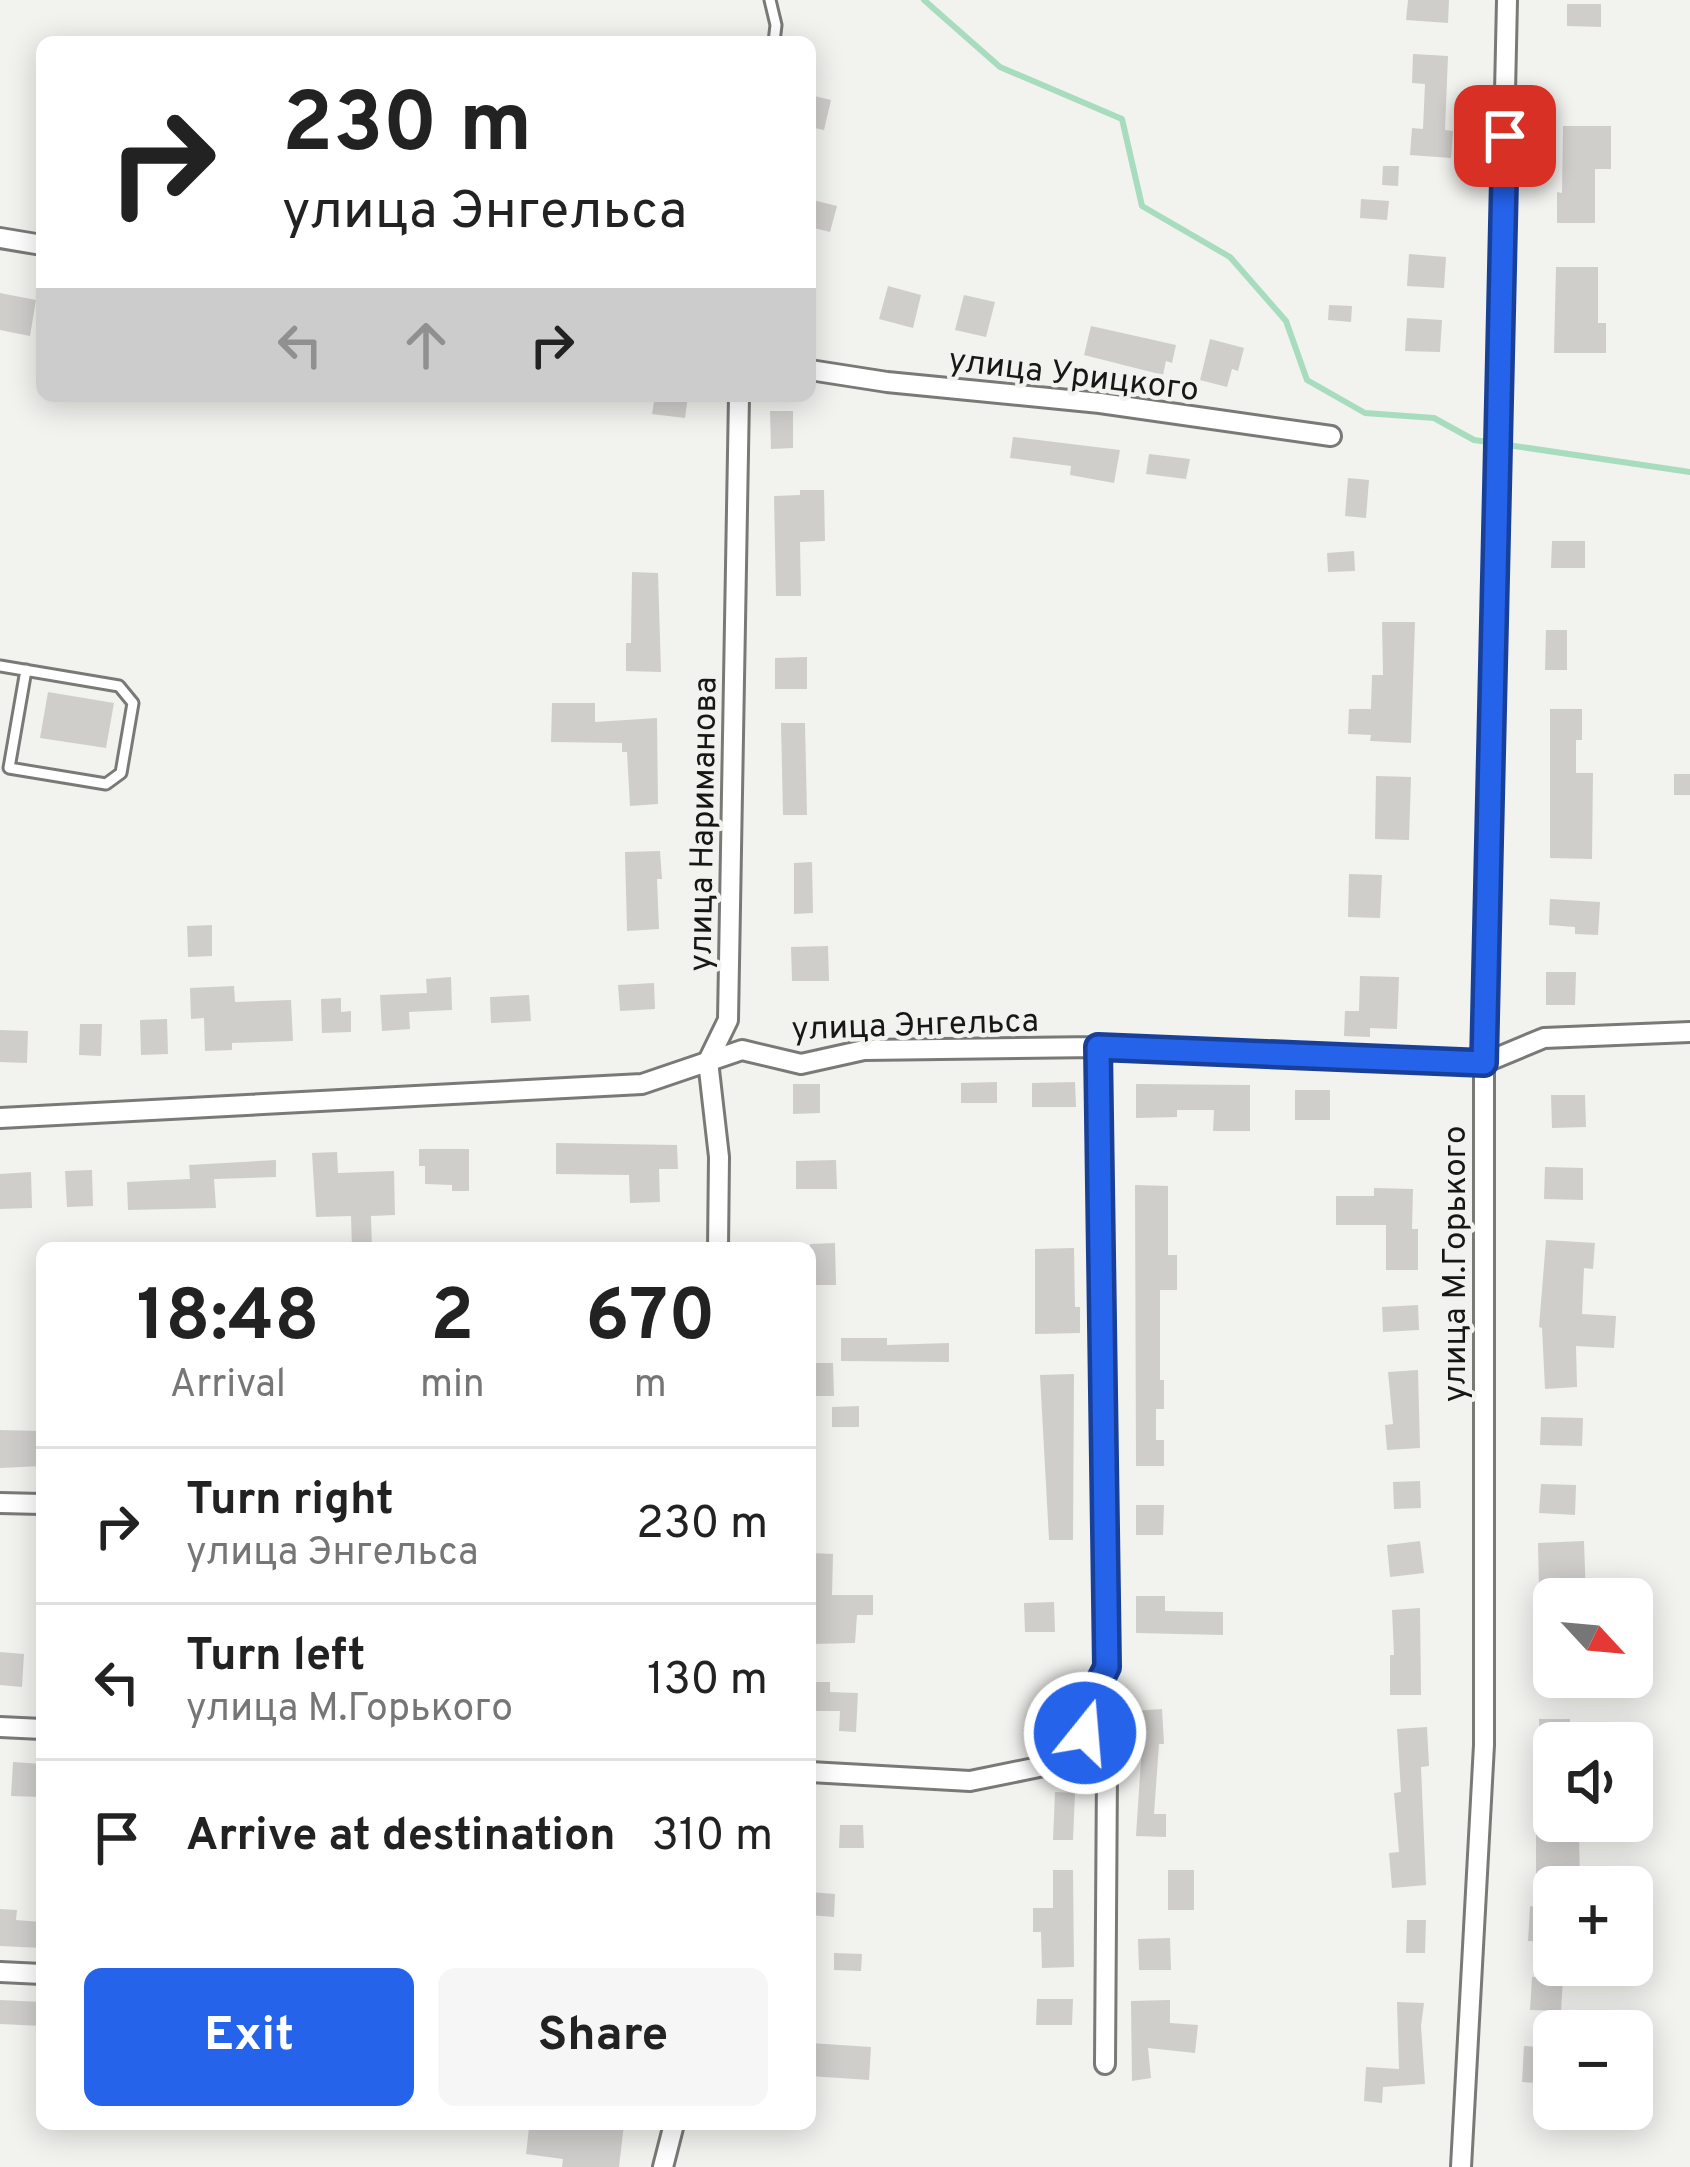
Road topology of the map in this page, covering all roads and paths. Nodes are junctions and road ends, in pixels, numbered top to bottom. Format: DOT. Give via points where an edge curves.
graph roads {
  1 [pos="770,0"];
  2 [pos="1507,0"];
  3 [pos="774,36"];
  4 [pos="0,238"];
  5 [pos="36,244"];
  6 [pos="816,371"];
  7 [pos="739,402"];
  8 [pos="1331,436"];
  9 [pos="0,666"];
  10 [pos="26,670"];
  11 [pos="1690,1032"];
  12 [pos="1098,1047"];
  13 [pos="708,1060"];
  14 [pos="1484,1063"];
  15 [pos="0,1118"];
  16 [pos="718,1242"];
  17 [pos="0,1503"];
  18 [pos="36,1504"];
  19 [pos="1107,1667"];
  20 [pos="0,1727"];
  21 [pos="36,1729"];
  22 [pos="1083,1758"];
  23 [pos="1108,1771"];
  24 [pos="816,1772"];
  25 [pos="0,1972"];
  26 [pos="36,1973"];
  27 [pos="1105,2063"];
  28 [pos="673,2130"];
  29 [pos="664,2167"];
  30 [pos="1461,2167"];
  1 -- 3 [label="lane"];
  2 -- 14 [label="street, улица М.Горького"];
  4 -- 5 [label="street"];
  6 -- 8 [label="street, улица Урицкого"];
  7 -- 13 [label="street, улица Нариманова" via="728,1020"];
  9 -- 10 [label="lane"];
  10 -- 10 [label="lane" via="119,686 133,703 121,773 106,784 9,768"];
  11 -- 14 [label="street, улица Энгельса" via="1544,1038"];
  12 -- 13 [label="street, улица Энгельса" via="864,1050 801,1064 742,1050"];
  12 -- 14 [label="street, улица Энгельса"];
  12 -- 19 [label="street"];
  13 -- 15 [label="street, улица Энгельса" via="642,1084"];
  13 -- 16 [label="street, улица Нариманова"];
  14 -- 30 [label="street, улица М.Горького" via="1484,1745"];
  17 -- 18 [label="street"];
  19 -- 22 [label="street" via="1086,1708"];
  19 -- 23 [label="lane"];
  20 -- 21 [label="street"];
  22 -- 23 [label="street"];
  22 -- 24 [label="street" via="970,1781"];
  23 -- 27 [label="street"];
  25 -- 26 [label="street"];
  28 -- 29 [label="street"];
}
